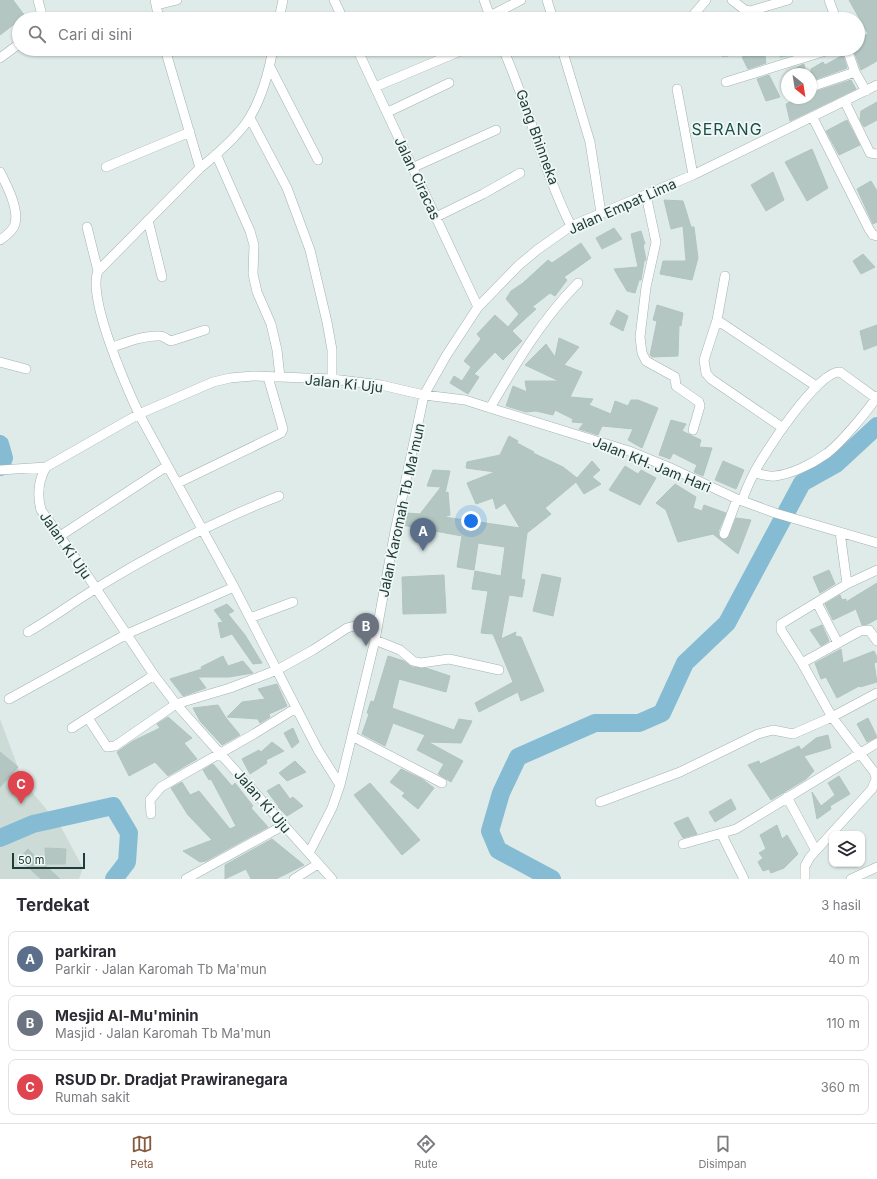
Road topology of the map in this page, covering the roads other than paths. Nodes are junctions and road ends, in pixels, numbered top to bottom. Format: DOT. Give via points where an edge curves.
graph roads {
  1 [pos="38,0"];
  2 [pos="177,0"];
  3 [pos="284,0"];
  4 [pos="334,0"];
  5 [pos="484,0"];
  6 [pos="521,0"];
  7 [pos="547,0"];
  8 [pos="706,0"];
  9 [pos="732,0"];
  10 [pos="788,0"];
  11 [pos="829,0"];
  12 [pos="156,3"];
  13 [pos="41,12"];
  14 [pos="281,12"];
  15 [pos="340,12"];
  16 [pos="488,12"];
  17 [pos="499,12"];
  18 [pos="551,12"];
  19 [pos="696,12"];
  20 [pos="834,12"];
  21 [pos="12,49"];
  22 [pos="167,56"];
  23 [pos="272,56"];
  24 [pos="360,56"];
  25 [pos="448,56"];
  26 [pos="507,56"];
  27 [pos="564,56"];
  28 [pos="810,56"];
  29 [pos="850,56"];
  30 [pos="0,58"];
  31 [pos="270,67"];
  32 [pos="856,72"];
  33 [pos="449,82"];
  34 [pos="726,82"];
  35 [pos="817,84"];
  36 [pos="877,85"];
  37 [pos="375,87"];
  38 [pos="677,89"];
  39 [pos="866,91"];
  40 [pos="845,102"];
  41 [pos="388,112"];
  42 [pos="250,118"];
  43 [pos="813,118"];
  44 [pos="496,130"];
  45 [pos="190,132"];
  46 [pos="216,154"];
  47 [pos="877,154"];
  48 [pos="318,160"];
  49 [pos="414,167"];
  50 [pos="106,168"];
  51 [pos="200,168"];
  52 [pos="520,173"];
  53 [pos="1,175"];
  54 [pos="693,175"];
  55 [pos="646,195"];
  56 [pos="601,213"];
  57 [pos="436,217"];
  58 [pos="148,220"];
  59 [pos="571,226"];
  60 [pos="87,227"];
  61 [pos="877,236"];
  62 [pos="0,240"];
  63 [pos="98,271"];
  64 [pos="725,276"];
  65 [pos="162,277"];
  66 [pos="578,283"];
  67 [pos="478,307"];
  68 [pos="717,320"];
  69 [pos="205,330"];
  70 [pos="113,347"];
  71 [pos="0,362"];
  72 [pos="26,369"];
  73 [pos="268,377"];
  74 [pos="280,378"];
  75 [pos="332,379"];
  76 [pos="816,386"];
  77 [pos="424,395"];
  78 [pos="876,397"];
  79 [pos="490,408"];
  80 [pos="139,414"];
  81 [pos="783,428"];
  82 [pos="693,430"];
  83 [pos="167,466"];
  84 [pos="46,467"];
  85 [pos="5,470"];
  86 [pos="754,473"];
  87 [pos="178,483"];
  88 [pos="279,496"];
  89 [pos="739,500"];
  90 [pos="203,529"];
  91 [pos="837,531"];
  92 [pos="724,534"];
  93 [pos="60,536"];
  94 [pos="877,543"];
  95 [pos="877,570"];
  96 [pos="847,584"];
  97 [pos="234,587"];
  98 [pos="96,588"];
  99 [pos="293,602"];
  100 [pos="817,603"];
  101 [pos="250,618"];
  102 [pos="377,626"];
  103 [pos="28,632"];
  104 [pos="127,634"];
  105 [pos="375,640"];
  106 [pos="877,641"];
  107 [pos="838,643"];
  108 [pos="802,663"];
  109 [pos="277,670"];
  110 [pos="499,670"];
  111 [pos="154,675"];
  112 [pos="877,693"];
  113 [pos="9,698"];
  114 [pos="176,704"];
  115 [pos="296,708"];
  116 [pos="832,717"];
  117 [pos="88,718"];
  118 [pos="72,728"];
  119 [pos="352,736"];
  120 [pos="877,743"];
  121 [pos="220,752"];
  122 [pos="859,754"];
  123 [pos="442,783"];
  124 [pos="340,785"];
  125 [pos="787,797"];
  126 [pos="600,802"];
  127 [pos="151,814"];
  128 [pos="284,825"];
  129 [pos="721,833"];
  130 [pos="683,844"];
  131 [pos="815,849"];
  132 [pos="309,853"];
  133 [pos="318,864"];
  134 [pos="877,867"];
  135 [pos="186,879"];
  136 [pos="294,879"];
  137 [pos="332,879"];
  138 [pos="744,879"];
  139 [pos="805,879"];
  140 [pos="851,879"];
  1 -- 13 [label="street"];
  2 -- 12 [label="street"];
  3 -- 14 [label="street"];
  4 -- 15 [label="street"];
  5 -- 16 [label="street"];
  6 -- 17 [label="street"];
  7 -- 18 [label="street"];
  8 -- 19 [label="street"];
  9 -- 10 [label="street" via="750,11"];
  11 -- 20 [label="street"];
  21 -- 30 [label="street"];
  22 -- 45 [label="street"];
  23 -- 31 [label="street"];
  24 -- 37 [label="street, Jalan Ciracas"];
  25 -- 37 [label="street"];
  26 -- 59 [label="street, Gang Bhinneka"];
  27 -- 56 [label="street" via="590,142"];
  28 -- 34 [label="street"];
  29 -- 32 [label="street"];
  31 -- 42 [label="street"];
  31 -- 48 [label="street"];
  32 -- 35 [label="street"];
  32 -- 39 [label="street"];
  33 -- 41 [label="street"];
  36 -- 39 [label="street, Jalan Empat Lima"];
  37 -- 41 [label="street, Jalan Ciracas"];
  38 -- 54 [label="street"];
  39 -- 40 [label="street, Jalan Empat Lima"];
  40 -- 43 [label="street, Jalan Empat Lima"];
  40 -- 47 [label="street" via="870,153"];
  41 -- 49 [label="street, Jalan Ciracas"];
  42 -- 46 [label="street"];
  42 -- 75 [label="street" via="287,188 310,250 330,336"];
  43 -- 54 [label="street, Jalan Empat Lima"];
  43 -- 61 [label="street" via="868,229"];
  44 -- 49 [label="street"];
  45 -- 50 [label="street"];
  45 -- 51 [label="street"];
  46 -- 51 [label="street"];
  46 -- 74 [label="street" via="251,235 255,260 253,274 257,292 271,324"];
  49 -- 57 [label="street, Jalan Ciracas"];
  51 -- 58 [label="street"];
  52 -- 57 [label="street"];
  53 -- 62 [label="street" via="16,217 15,225"];
  54 -- 55 [label="street, Jalan Empat Lima"];
  55 -- 56 [label="street, Jalan Empat Lima"];
  55 -- 82 [label="street" via="656,242 646,287 640,337 642,353 646,361 674,376 676,386 699,402"];
  56 -- 59 [label="street, Jalan Empat Lima"];
  57 -- 67 [label="street, Jalan Ciracas"];
  58 -- 63 [label="street"];
  58 -- 65 [label="street"];
  59 -- 67 [label="street, Jalan Empat Lima" via="528,257"];
  60 -- 63 [label="street"];
  63 -- 70 [label="street" via="97,293"];
  64 -- 68 [label="street"];
  66 -- 79 [label="street" via="548,317 515,365"];
  67 -- 77 [label="street, Jalan Empat Lima"];
  68 -- 76 [label="street"];
  68 -- 81 [label="street" via="704,360 706,373"];
  69 -- 70 [label="street" via="172,340 154,336"];
  70 -- 80 [label="street"];
  71 -- 72 [label="street"];
  73 -- 74 [label="street, Jalan Ki Uju"];
  73 -- 80 [label="street, Jalan Ki Uju" via="230,378 213,382"];
  73 -- 87 [label="street" via="283,429 281,433"];
  74 -- 75 [label="street, Jalan Ki Uju"];
  75 -- 77 [label="street, Jalan Ki Uju" via="381,385"];
  76 -- 78 [label="street" via="831,374 840,372"];
  76 -- 81 [label="street"];
  77 -- 79 [label="street, Jalan KH. Jam Hari" via="465,400"];
  77 -- 102 [label="street, Jalan Karomah Tb Ma'mun"];
  78 -- 86 [label="street" via="857,422 826,454 796,470 780,475"];
  79 -- 89 [label="street, Jalan KH. Jam Hari" via="628,451"];
  80 -- 83 [label="street"];
  80 -- 84 [label="street, Jalan Ki Uju"];
  81 -- 86 [label="street"];
  83 -- 87 [label="street"];
  83 -- 93 [label="street"];
  84 -- 85 [label="street"];
  84 -- 93 [label="street, Jalan Ki Uju" via="41,475 38,500 40,510"];
  86 -- 89 [label="street"];
  87 -- 90 [label="street"];
  88 -- 90 [label="street"];
  89 -- 91 [label="street, Jalan KH. Jam Hari"];
  89 -- 92 [label="street"];
  90 -- 97 [label="street"];
  90 -- 98 [label="street"];
  91 -- 94 [label="street, Jalan KH. Jam Hari"];
  91 -- 96 [label="street"];
  93 -- 98 [label="street, Jalan Ki Uju"];
  95 -- 96 [label="street"];
  96 -- 100 [label="street"];
  97 -- 101 [label="street"];
  97 -- 104 [label="street"];
  98 -- 103 [label="street"];
  98 -- 104 [label="street, Jalan Ki Uju"];
  99 -- 101 [label="street"];
  100 -- 107 [label="street"];
  100 -- 108 [label="street" via="781,624 781,630"];
  101 -- 109 [label="street"];
  102 -- 105 [label="street, Jalan Karomah Tb Ma'mun"];
  102 -- 109 [label="street" via="362,624 347,628"];
  104 -- 111 [label="street, Jalan Ki Uju"];
  104 -- 113 [label="street"];
  105 -- 110 [label="street" via="395,647 417,662 449,659"];
  105 -- 119 [label="street, Jalan Karomah Tb Ma'mun"];
  106 -- 107 [label="street" via="872,632 865,630"];
  107 -- 108 [label="street"];
  108 -- 116 [label="street"];
  109 -- 114 [label="street" via="230,688"];
  109 -- 115 [label="street"];
  111 -- 114 [label="street, Jalan Ki Uju"];
  111 -- 117 [label="street"];
  112 -- 116 [label="street"];
  114 -- 117 [label="street" via="111,747 107,747"];
  114 -- 121 [label="street, Jalan Ki Uju"];
  115 -- 121 [label="street"];
  115 -- 124 [label="street"];
  116 -- 122 [label="street"];
  116 -- 126 [label="street" via="793,734 774,730 758,734 680,772"];
  117 -- 118 [label="street"];
  119 -- 123 [label="street"];
  119 -- 124 [label="street, Jalan Karomah Tb Ma'mun"];
  120 -- 122 [label="street"];
  121 -- 127 [label="street" via="161,787 150,800"];
  121 -- 128 [label="street, Jalan Ki Uju"];
  122 -- 125 [label="street"];
  122 -- 131 [label="street" via="875,773 875,783"];
  124 -- 132 [label="street, Jalan Karomah Tb Ma'mun" via="332,808"];
  125 -- 129 [label="street" via="736,829"];
  125 -- 131 [label="street"];
  128 -- 132 [label="street, Jalan Ki Uju"];
  128 -- 135 [label="street"];
  129 -- 130 [label="street"];
  129 -- 138 [label="street"];
  131 -- 139 [label="street" via="805,866"];
  132 -- 133 [label="street, Jalan Ki Uju"];
  133 -- 136 [label="street"];
  133 -- 137 [label="street, Jalan Ki Uju"];
  134 -- 140 [label="street"];
}
